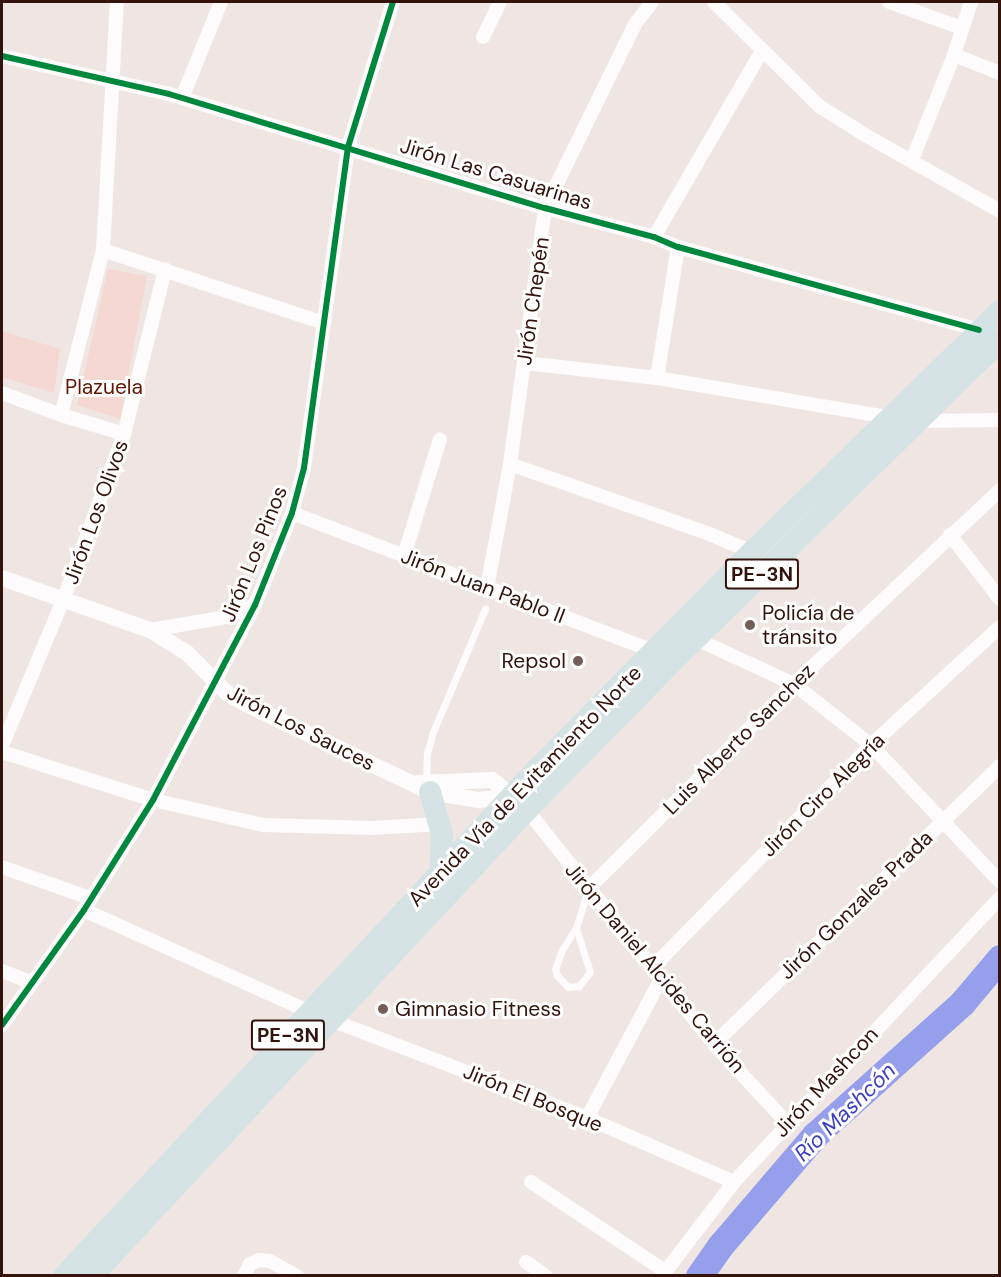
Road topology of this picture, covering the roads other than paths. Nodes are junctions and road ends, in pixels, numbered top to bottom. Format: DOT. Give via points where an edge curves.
graph roads {
  1 [pos="117,2"];
  2 [pos="221,2"];
  3 [pos="393,2"];
  4 [pos="500,2"];
  5 [pos="652,2"];
  6 [pos="714,2"];
  7 [pos="971,2"];
  8 [pos="898,3"];
  9 [pos="962,28"];
  10 [pos="483,37"];
  11 [pos="762,51"];
  12 [pos="954,55"];
  13 [pos="2,56"];
  14 [pos="999,73"];
  15 [pos="114,81"];
  16 [pos="182,98"];
  17 [pos="348,147"];
  18 [pos="912,160"];
  19 [pos="545,208"];
  20 [pos="999,211"];
  21 [pos="654,237"];
  22 [pos="678,247"];
  23 [pos="102,250"];
  24 [pos="165,269"];
  25 [pos="999,310"];
  26 [pos="324,323"];
  27 [pos="980,330"];
  28 [pos="999,341"];
  29 [pos="525,363"];
  30 [pos="657,378"];
  31 [pos="2,393"];
  32 [pos="62,415"];
  33 [pos="888,418"];
  34 [pos="999,420"];
  35 [pos="919,422"];
  36 [pos="124,434"];
  37 [pos="440,439"];
  38 [pos="510,465"];
  39 [pos="999,490"];
  40 [pos="292,513"];
  41 [pos="950,535"];
  42 [pos="752,552"];
  43 [pos="404,556"];
  44 [pos="2,578"];
  45 [pos="487,588"];
  46 [pos="64,598"];
  47 [pos="999,599"];
  48 [pos="255,605"];
  49 [pos="485,609"];
  50 [pos="999,627"];
  51 [pos="150,630"];
  52 [pos="696,639"];
  53 [pos="665,656"];
  54 [pos="214,681"];
  55 [pos="794,684"];
  56 [pos="2,746"];
  57 [pos="871,746"];
  58 [pos="2,752"];
  59 [pos="999,766"];
  60 [pos="422,786"];
  61 [pos="153,800"];
  62 [pos="520,803"];
  63 [pos="942,821"];
  64 [pos="440,824"];
  65 [pos="2,867"];
  66 [pos="441,869"];
  67 [pos="999,882"];
  68 [pos="588,889"];
  69 [pos="999,898"];
  70 [pos="87,904"];
  71 [pos="576,928"];
  72 [pos="375,956"];
  73 [pos="2,971"];
  74 [pos="656,973"];
  75 [pos="30,982"];
  76 [pos="320,1015"];
  77 [pos="2,1025"];
  78 [pos="714,1044"];
  79 [pos="587,1118"];
  80 [pos="788,1123"];
  81 [pos="531,1182"];
  82 [pos="734,1182"];
  83 [pos="526,1262"];
  84 [pos="664,1273"];
  85 [pos="64,1275"];
  86 [pos="92,1275"];
  87 [pos="244,1275"];
  88 [pos="297,1275"];
  89 [pos="546,1275"];
  1 -- 15 [label="street"];
  2 -- 16 [label="street"];
  3 -- 17 [label="street, Jirón Los Pinos"];
  4 -- 10 [label="street"];
  5 -- 19 [label="street, Jirón Chepén" via="635,24"];
  6 -- 11 [label="street"];
  7 -- 9 [label="street"];
  8 -- 9 [label="street"];
  9 -- 12 [label="street"];
  11 -- 18 [label="street" via="819,106"];
  11 -- 21 [label="street"];
  12 -- 14 [label="street"];
  12 -- 18 [label="street"];
  13 -- 15 [label="street, Jirón Las Casuarinas"];
  15 -- 16 [label="street, Jirón Las Casuarinas"];
  15 -- 23 [label="street"];
  16 -- 17 [label="street, Jirón Las Casuarinas"];
  17 -- 19 [label="street, Jirón Las Casuarinas"];
  17 -- 26 [label="street, Jirón Los Pinos"];
  18 -- 20 [label="street"];
  19 -- 21 [label="street, Jirón Las Casuarinas"];
  19 -- 29 [label="street, Jirón Chepén"];
  21 -- 22 [label="street, Jirón Las Casuarinas"];
  22 -- 27 [label="street, Jirón Las Casuarinas"];
  22 -- 30 [label="street"];
  23 -- 24 [label="street"];
  23 -- 32 [label="street"];
  24 -- 26 [label="street"];
  24 -- 36 [label="street, Jirón Los Olivos"];
  25 -- 27 [label="highway, Avenida Vía de Evitamiento Norte / PE-3N"];
  26 -- 40 [label="street, Jirón Los Pinos" via="304,468"];
  27 -- 33 [label="highway, Avenida Vía de Evitamiento Norte / PE-3N"];
  28 -- 35 [label="highway, Avenida Vía de Evitamiento Norte / PE-3N"];
  29 -- 30 [label="street"];
  29 -- 38 [label="street, Jirón Chepén"];
  30 -- 33 [label="street"];
  31 -- 32 [label="street"];
  32 -- 36 [label="street"];
  33 -- 35 [label="street"];
  33 -- 42 [label="highway, Avenida Vía de Evitamiento Norte / PE-3N"];
  34 -- 35 [label="street"];
  35 -- 52 [label="highway, Avenida Vía de Evitamiento Norte / PE-3N"];
  36 -- 46 [label="street, Jirón Los Olivos"];
  37 -- 43 [label="street"];
  38 -- 42 [label="street"];
  38 -- 45 [label="street, Jirón Chepén"];
  39 -- 41 [label="street, Luis Alberto Sanchez"];
  40 -- 43 [label="street, Jirón Juan Pablo II"];
  40 -- 48 [label="street, Jirón Los Pinos"];
  41 -- 47 [label="street"];
  41 -- 55 [label="street, Luis Alberto Sanchez"];
  42 -- 53 [label="highway, Avenida Vía de Evitamiento Norte / PE-3N"];
  43 -- 45 [label="street, Jirón Juan Pablo II"];
  44 -- 46 [label="street, Jirón Los Sauces"];
  45 -- 53 [label="street, Jirón Juan Pablo II"];
  46 -- 51 [label="street, Jirón Los Sauces"];
  46 -- 56 [label="street, Jirón Los Olivos"];
  48 -- 51 [label="street" via="221,618"];
  48 -- 54 [label="street, Jirón Los Pinos"];
  49 -- 60 [label="lane" via="433,732"];
  50 -- 57 [label="street, Jirón Ciro Alegría"];
  51 -- 54 [label="street, Jirón Los Sauces" via="187,653"];
  52 -- 53 [label="highway, Avenida Vía de Evitamiento Norte / PE-3N"];
  52 -- 55 [label="street"];
  53 -- 62 [label="highway, Avenida Vía de Evitamiento Norte / PE-3N"];
  54 -- 60 [label="street, Jirón Los Sauces" via="244,703"];
  54 -- 61 [label="street, Jirón Los Pinos"];
  55 -- 57 [label="street"];
  55 -- 68 [label="street, Luis Alberto Sanchez"];
  57 -- 63 [label="street"];
  57 -- 74 [label="street, Jirón Ciro Alegría"];
  58 -- 61 [label="street"];
  59 -- 63 [label="street, Jirón Gonzales Prada"];
  60 -- 62 [label="street, Jirón Los Sauces" via="492,780"];
  60 -- 64 [label="highway"];
  61 -- 64 [label="street" via="263,825 362,828"];
  61 -- 70 [label="street, Jirón Los Pinos"];
  62 -- 66 [label="highway, Avenida Vía de Evitamiento Norte / PE-3N"];
  62 -- 68 [label="street, Jirón Daniel Alcides Carrión"];
  62 -- 72 [label="highway, Avenida Vía de Evitamiento Norte / PE-3N"];
  63 -- 67 [label="street"];
  63 -- 78 [label="street, Jirón Gonzales Prada"];
  64 -- 66 [label="highway"];
  65 -- 70 [label="street, Jirón El Bosque"];
  66 -- 72 [label="highway, Avenida Vía de Evitamiento Norte / PE-3N"];
  68 -- 71 [label="lane, Luis Alberto Sanchez"];
  68 -- 74 [label="street, Jirón Daniel Alcides Carrión"];
  69 -- 80 [label="street, Jirón Mashcon"];
  70 -- 75 [label="street, Jirón Los Pinos"];
  70 -- 76 [label="street, Jirón El Bosque"];
  71 -- 71 [label="lane, Luis Alberto Sanchez" via="590,972 579,986 568,987 555,969"];
  72 -- 76 [label="highway, Avenida Vía de Evitamiento Norte / PE-3N"];
  73 -- 75 [label="street"];
  74 -- 78 [label="street, Jirón Daniel Alcides Carrión"];
  74 -- 79 [label="street, Jirón Ciro Alegría"];
  75 -- 77 [label="street, Jirón Los Pinos"];
  76 -- 79 [label="street, Jirón El Bosque"];
  76 -- 85 [label="highway, Avenida Vía de Evitamiento Norte / PE-3N"];
  76 -- 86 [label="highway, Avenida Vía de Evitamiento Norte / PE-3N"];
  78 -- 80 [label="street, Jirón Daniel Alcides Carrión"];
  79 -- 82 [label="street, Jirón El Bosque"];
  80 -- 82 [label="street, Jirón Mashcon"];
  81 -- 84 [label="street"];
  82 -- 84 [label="street, Jirón Mashcon"];
  83 -- 89 [label="street"];
  87 -- 88 [label="street" via="250,1264 259,1260 270,1261"];
}
